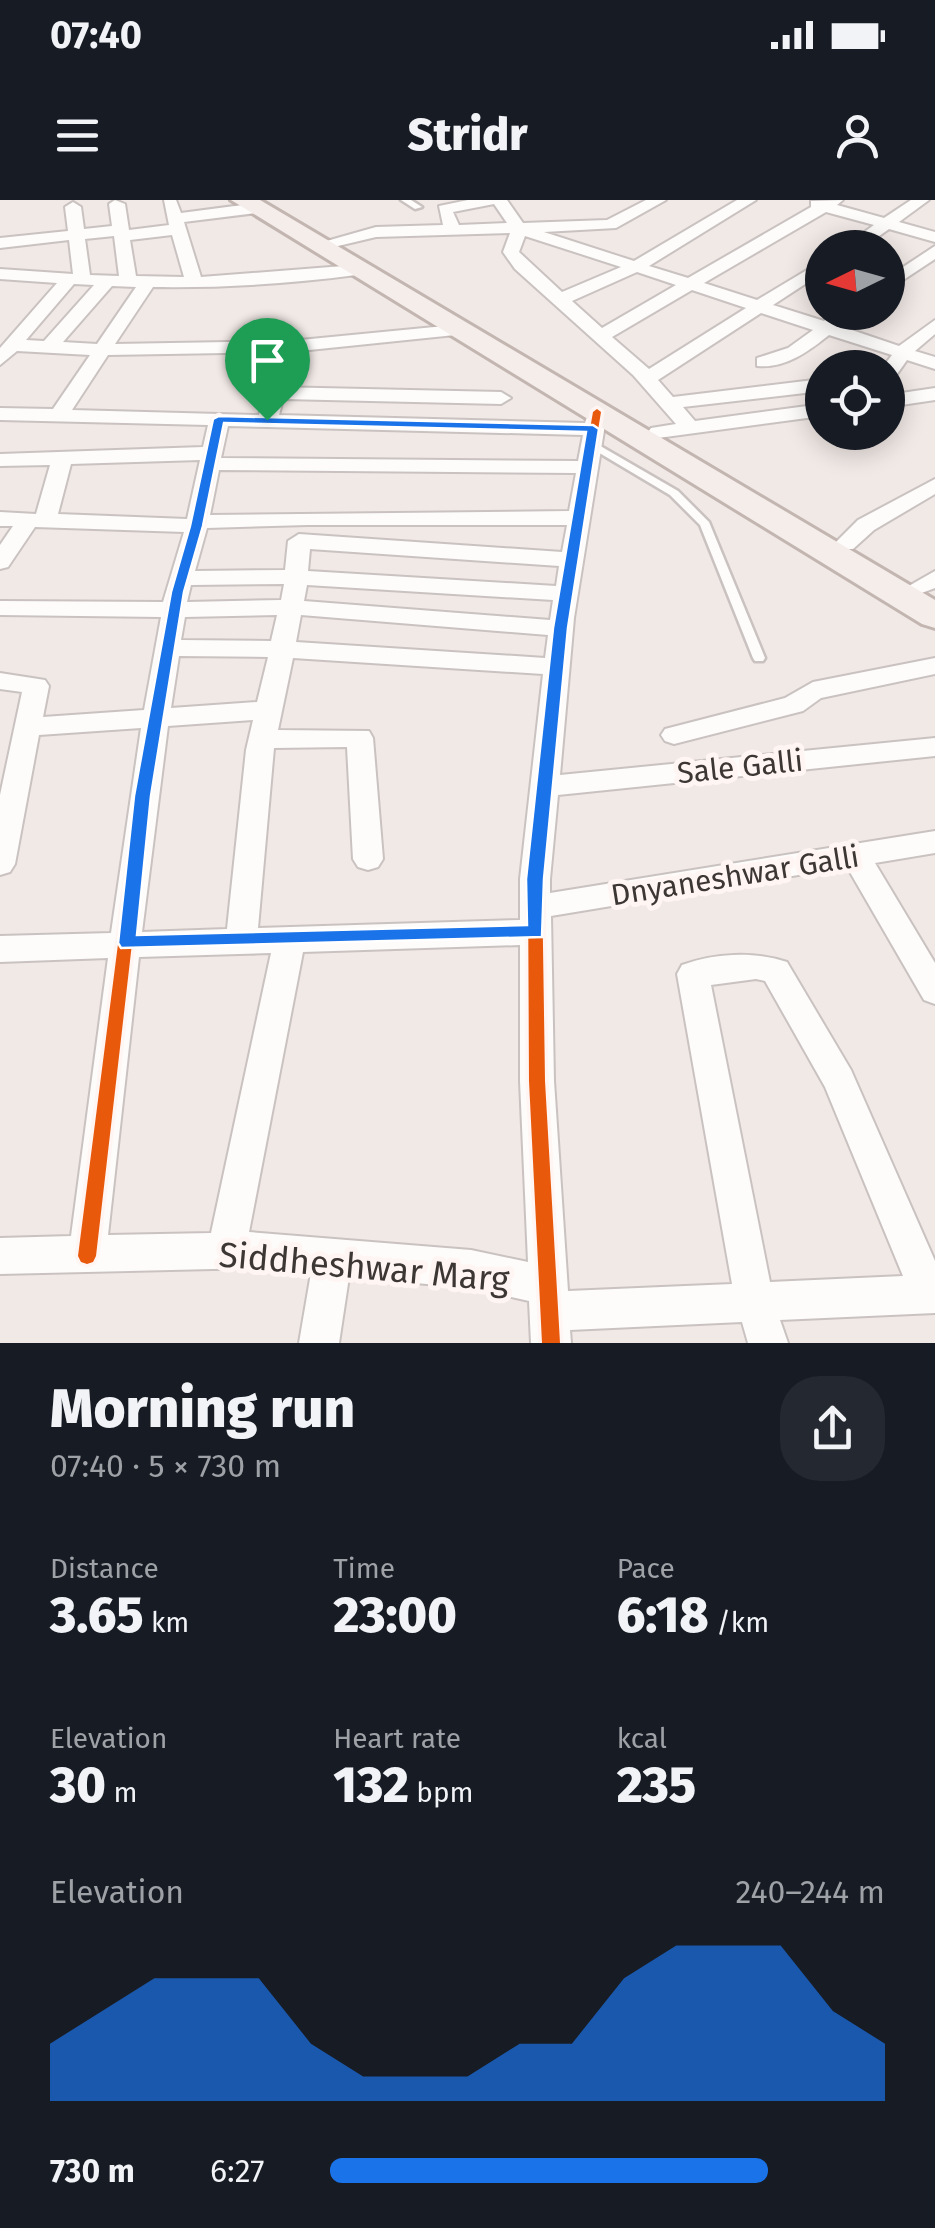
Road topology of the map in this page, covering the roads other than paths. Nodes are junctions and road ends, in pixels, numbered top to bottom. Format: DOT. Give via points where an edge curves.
graph roads {
  1 [pos="405,200"];
  2 [pos="496,200"];
  3 [pos="658,200"];
  4 [pos="748,200"];
  5 [pos="802,200"];
  6 [pos="920,200"];
  7 [pos="170,202"];
  8 [pos="253,203"];
  9 [pos="830,203"];
  10 [pos="117,204"];
  11 [pos="73,207"];
  12 [pos="418,207"];
  13 [pos="177,224"];
  14 [pos="886,224"];
  15 [pos="520,229"];
  16 [pos="453,230"];
  17 [pos="877,230"];
  18 [pos="31,233"];
  19 [pos="121,233"];
  20 [pos="77,235"];
  21 [pos="935,238"];
  22 [pos="0,243"];
  23 [pos="324,244"];
  24 [pos="935,251"];
  25 [pos="35,263"];
  26 [pos="633,266"];
  27 [pos="356,270"];
  28 [pos="905,272"];
  29 [pos="5,274"];
  30 [pos="805,277"];
  31 [pos="76,279"];
  32 [pos="107,282"];
  33 [pos="138,283"];
  34 [pos="196,284"];
  35 [pos="694,285"];
  36 [pos="0,297"];
  37 [pos="560,298"];
  38 [pos="758,306"];
  39 [pos="805,321"];
  40 [pos="935,325"];
  41 [pos="455,330"];
  42 [pos="823,330"];
  43 [pos="832,330"];
  44 [pos="602,335"];
  45 [pos="48,348"];
  46 [pos="894,350"];
  47 [pos="905,351"];
  48 [pos="7,352"];
  49 [pos="104,352"];
  50 [pos="905,354"];
  51 [pos="764,362"];
  52 [pos="935,364"];
  53 [pos="647,379"];
  54 [pos="805,387"];
  55 [pos="933,396"];
  56 [pos="501,398"];
  57 [pos="905,399"];
  58 [pos="668,402"];
  59 [pos="805,412"];
  60 [pos="0,414"];
  61 [pos="59,415"];
  62 [pos="219,419"];
  63 [pos="267,420"];
  64 [pos="690,427"];
  65 [pos="658,432"];
  66 [pos="591,438"];
  67 [pos="210,458"];
  68 [pos="0,460"];
  69 [pos="62,460"];
  70 [pos="935,485"];
  71 [pos="579,518"];
  72 [pos="0,519"];
  73 [pos="36,522"];
  74 [pos="197,524"];
  75 [pos="845,544"];
  76 [pos="573,560"];
  77 [pos="0,562"];
  78 [pos="296,577"];
  79 [pos="182,578"];
  80 [pos="930,587"];
  81 [pos="566,594"];
  82 [pos="291,607"];
  83 [pos="0,608"];
  84 [pos="174,610"];
  85 [pos="935,616"];
  86 [pos="560,628"];
  87 [pos="168,648"];
  88 [pos="282,650"];
  89 [pos="759,658"];
  90 [pos="935,666"];
  91 [pos="556,668"];
  92 [pos="0,682"];
  93 [pos="269,710"];
  94 [pos="157,715"];
  95 [pos="28,727"];
  96 [pos="674,736"];
  97 [pos="263,739"];
  98 [pos="935,748"];
  99 [pos="10,760"];
  100 [pos="544,786"];
  101 [pos="935,842"];
  102 [pos="2,846"];
  103 [pos="856,857"];
  104 [pos="368,859"];
  105 [pos="536,919"];
  106 [pos="290,938"];
  107 [pos="242,940"];
  108 [pos="128,943"];
  109 [pos="0,949"];
  110 [pos="935,991"];
  111 [pos="226,1251"];
  112 [pos="0,1256"];
  113 [pos="87,1256"];
  114 [pos="333,1257"];
  115 [pos="932,1295"];
  116 [pos="755,1302"];
  117 [pos="550,1313"];
  118 [pos="319,1343"];
  119 [pos="768,1343"];
  1 -- 12 [label="lane"];
  2 -- 15 [label="street"];
  2 -- 16 [label="street" via="444,209"];
  3 -- 15 [label="street" via="610,225"];
  4 -- 26 [label="street"];
  5 -- 9 [label="street"];
  6 -- 14 [label="street"];
  7 -- 13 [label="street"];
  8 -- 13 [label="street"];
  8 -- 23 [label="main road"];
  9 -- 14 [label="street"];
  9 -- 35 [label="street"];
  10 -- 19 [label="street"];
  11 -- 20 [label="street"];
  13 -- 19 [label="street"];
  13 -- 34 [label="street"];
  14 -- 17 [label="street"];
  14 -- 21 [label="street"];
  15 -- 16 [label="street"];
  15 -- 26 [label="street"];
  15 -- 37 [label="street" via="512,252"];
  16 -- 23 [label="street" via="376,232"];
  18 -- 20 [label="street"];
  18 -- 22 [label="street"];
  18 -- 25 [label="street"];
  19 -- 20 [label="street"];
  19 -- 33 [label="street"];
  20 -- 31 [label="street"];
  23 -- 27 [label="main road"];
  23 -- 65 [label="main road"];
  24 -- 28 [label="street"];
  26 -- 35 [label="street"];
  26 -- 37 [label="street"];
  27 -- 34 [label="street"];
  27 -- 41 [label="main road"];
  29 -- 31 [label="street"];
  29 -- 36 [label="street"];
  30 -- 38 [label="street"];
  31 -- 32 [label="street"];
  31 -- 48 [label="street"];
  32 -- 33 [label="street"];
  32 -- 45 [label="street"];
  33 -- 34 [label="street"];
  33 -- 49 [label="street"];
  35 -- 38 [label="street"];
  35 -- 44 [label="street"];
  37 -- 44 [label="street"];
  38 -- 39 [label="street"];
  38 -- 53 [label="street"];
  40 -- 47 [label="street"];
  41 -- 49 [label="street" via="336,346"];
  41 -- 66 [label="main road"];
  42 -- 51 [label="street" via="795,352"];
  43 -- 46 [label="street"];
  44 -- 53 [label="street"];
  45 -- 48 [label="street"];
  45 -- 49 [label="street"];
  49 -- 61 [label="street"];
  50 -- 52 [label="street"];
  53 -- 58 [label="street"];
  54 -- 58 [label="street"];
  55 -- 57 [label="street"];
  56 -- 63 [label="street" via="275,393"];
  58 -- 64 [label="street"];
  59 -- 64 [label="street"];
  60 -- 61 [label="street"];
  61 -- 62 [label="street"];
  62 -- 63 [label="street"];
  62 -- 67 [label="street"];
  63 -- 66 [label="street"];
  64 -- 65 [label="street"];
  65 -- 75 [label="main road"];
  66 -- 67 [label="street"];
  66 -- 71 [label="street"];
  66 -- 85 [label="main road"];
  66 -- 89 [label="lane" via="674,493 704,524"];
  67 -- 69 [label="street"];
  67 -- 74 [label="street"];
  68 -- 69 [label="street"];
  69 -- 73 [label="street"];
  70 -- 75 [label="street"];
  71 -- 74 [label="street"];
  71 -- 76 [label="street"];
  72 -- 73 [label="street"];
  73 -- 74 [label="street"];
  73 -- 77 [label="street"];
  74 -- 79 [label="street"];
  75 -- 80 [label="main road"];
  76 -- 78 [label="street" via="299,542"];
  76 -- 81 [label="street"];
  78 -- 79 [label="street"];
  78 -- 81 [label="street"];
  78 -- 82 [label="street"];
  79 -- 84 [label="street"];
  81 -- 86 [label="street"];
  82 -- 84 [label="street"];
  82 -- 86 [label="street"];
  82 -- 88 [label="street"];
  83 -- 84 [label="street"];
  84 -- 87 [label="street"];
  86 -- 91 [label="street"];
  87 -- 88 [label="street"];
  87 -- 94 [label="street"];
  88 -- 91 [label="street"];
  88 -- 93 [label="street"];
  90 -- 96 [label="street" via="813,691 794,705"];
  91 -- 100 [label="street"];
  92 -- 95 [label="street" via="36,686"];
  93 -- 94 [label="street"];
  93 -- 97 [label="street"];
  94 -- 95 [label="street"];
  94 -- 108 [label="street"];
  95 -- 99 [label="street"];
  97 -- 104 [label="street" via="360,738"];
  97 -- 107 [label="street"];
  98 -- 100 [label="street, Sale Galli"];
  99 -- 102 [label="street"];
  100 -- 105 [label="street"];
  101 -- 103 [label="street, Dnyaneshwar Galli"];
  103 -- 105 [label="street, Dnyaneshwar Galli"];
  103 -- 110 [label="street"];
  105 -- 106 [label="street, Dnyaneshwar Galli"];
  105 -- 117 [label="street"];
  106 -- 107 [label="street, Dnyaneshwar Galli"];
  106 -- 111 [label="street"];
  107 -- 108 [label="street, Dnyaneshwar Galli"];
  108 -- 109 [label="street, Dnyaneshwar Galli"];
  108 -- 113 [label="street"];
  111 -- 113 [label="street, Siddheshwar Marg"];
  111 -- 114 [label="street, Siddheshwar Marg"];
  112 -- 113 [label="street, Siddheshwar Marg"];
  114 -- 117 [label="street, Siddheshwar Marg" via="471,1269"];
  114 -- 118 [label="street"];
  115 -- 116 [label="street, Siddheshwar Marg"];
  115 -- 116 [label="street" via="839,1081 776,971 756,966 693,974"];
  116 -- 117 [label="street, Siddheshwar Marg"];
  116 -- 119 [label="street"];
}
